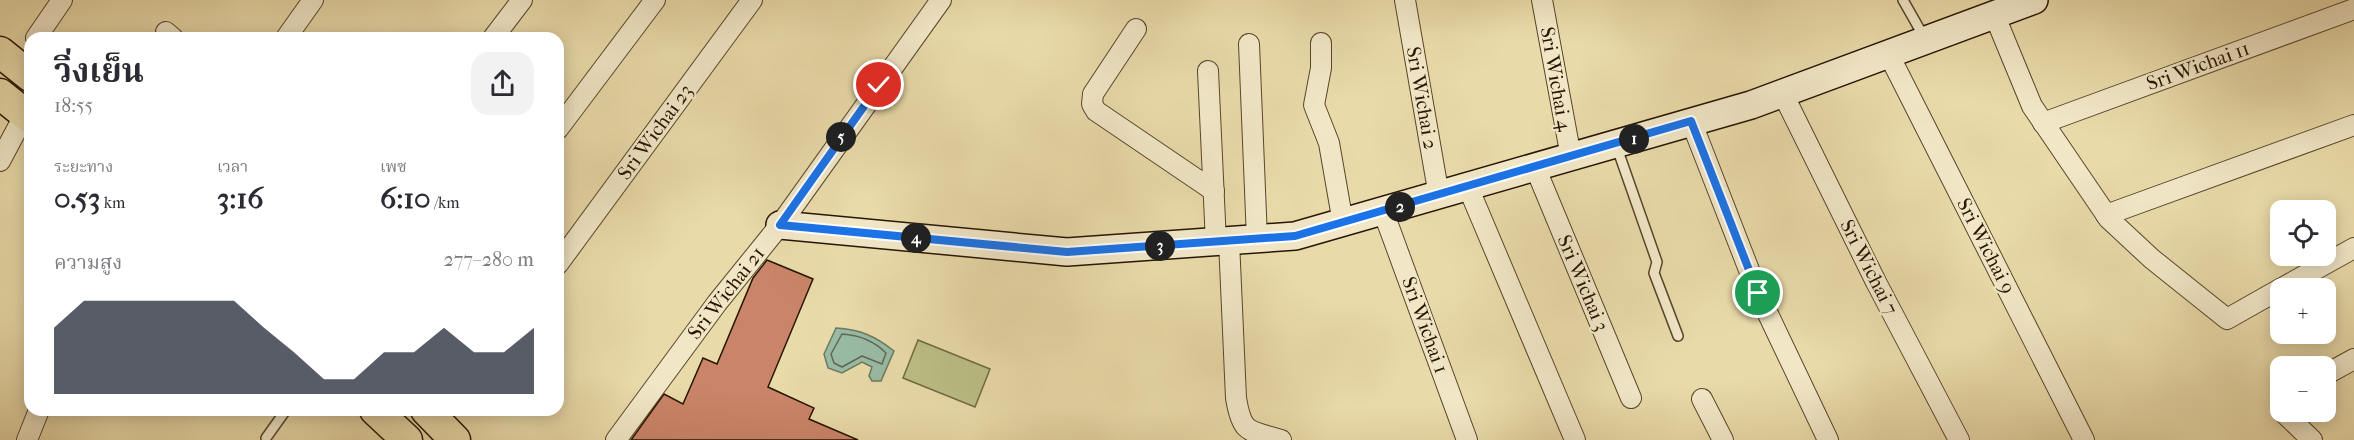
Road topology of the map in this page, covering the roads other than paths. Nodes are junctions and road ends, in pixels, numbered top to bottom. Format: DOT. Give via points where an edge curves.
graph roads {
  1 [pos="62,0"];
  2 [pos="313,0"];
  3 [pos="522,0"];
  4 [pos="655,0"];
  5 [pos="752,0"];
  6 [pos="941,0"];
  7 [pos="1405,0"];
  8 [pos="1542,0"];
  9 [pos="1902,0"];
  10 [pos="2034,0"];
  11 [pos="2354,9"];
  12 [pos="1994,14"];
  13 [pos="1136,29"];
  14 [pos="40,32"];
  15 [pos="290,32"];
  16 [pos="498,32"];
  17 [pos="1925,39"];
  18 [pos="1321,43"];
  19 [pos="1249,44"];
  20 [pos="1888,53"];
  21 [pos="1208,71"];
  22 [pos="1782,92"];
  23 [pos="0,94"];
  24 [pos="24,113"];
  25 [pos="564,121"];
  26 [pos="1691,121"];
  27 [pos="24,122"];
  28 [pos="2043,123"];
  29 [pos="2354,125"];
  30 [pos="1616,145"];
  31 [pos="1571,157"];
  32 [pos="0,161"];
  33 [pos="1535,168"];
  34 [pos="1468,187"];
  35 [pos="1214,191"];
  36 [pos="1439,196"];
  37 [pos="1383,211"];
  38 [pos="2106,215"];
  39 [pos="1343,223"];
  40 [pos="780,225"];
  41 [pos="1257,239"];
  42 [pos="1222,242"];
  43 [pos="2354,248"];
  44 [pos="564,256"];
  45 [pos="2301,278"];
  46 [pos="2270,295"];
  47 [pos="1678,336"];
  48 [pos="2354,359"];
  49 [pos="2336,369"];
  50 [pos="1631,398"];
  51 [pos="1702,399"];
  52 [pos="37,416"];
  53 [pos="282,416"];
  54 [pos="381,416"];
  55 [pos="2293,422"];
  56 [pos="266,438"];
  57 [pos="1467,439"];
  58 [pos="27,440"];
  59 [pos="407,440"];
  60 [pos="616,440"];
  61 [pos="1281,440"];
  62 [pos="1575,440"];
  63 [pos="1723,440"];
  64 [pos="1828,440"];
  65 [pos="1959,440"];
  66 [pos="2084,440"];
  67 [pos="2312,440"];
  1 -- 14 [label="street"];
  2 -- 15 [label="street"];
  3 -- 16 [label="street"];
  4 -- 25 [label="street"];
  5 -- 44 [label="street, Sri Wichai 23"];
  6 -- 40 [label="street, Sri Wichai 21"];
  7 -- 36 [label="street, Sri Wichai 2"];
  8 -- 31 [label="street, Sri Wichai 4"];
  9 -- 17 [label="lane"];
  10 -- 12 [label="street"];
  11 -- 28 [label="street, Sri Wichai 11"];
  12 -- 17 [label="street"];
  12 -- 28 [label="street" via="2032,106"];
  13 -- 35 [label="street" via="1093,94 1092,104 1096,111"];
  17 -- 20 [label="street"];
  18 -- 39 [label="street" via="1314,105 1329,143"];
  19 -- 41 [label="street"];
  20 -- 22 [label="street"];
  20 -- 66 [label="street, Sri Wichai 9"];
  21 -- 35 [label="street"];
  22 -- 26 [label="street"];
  22 -- 65 [label="street, Sri Wichai 7"];
  23 -- 24 [label="main road"];
  26 -- 30 [label="street"];
  26 -- 64 [label="street" via="1758,293"];
  27 -- 32 [label="street"];
  28 -- 38 [label="street"];
  29 -- 38 [label="street"];
  30 -- 31 [label="street"];
  30 -- 47 [label="lane" via="1657,262 1654,273"];
  31 -- 33 [label="street"];
  33 -- 34 [label="street"];
  33 -- 50 [label="street, Sri Wichai 3"];
  34 -- 36 [label="street"];
  34 -- 62 [label="street"];
  35 -- 42 [label="street"];
  36 -- 37 [label="street"];
  37 -- 39 [label="street"];
  37 -- 57 [label="street, Sri Wichai 1"];
  38 -- 46 [label="street" via="2152,259 2227,319"];
  39 -- 41 [label="street" via="1295,236"];
  40 -- 42 [label="street" via="1067,252"];
  40 -- 60 [label="street, Sri Wichai 21"];
  41 -- 42 [label="street"];
  42 -- 61 [label="street" via="1239,417 1251,431"];
  43 -- 45 [label="street"];
  48 -- 49 [label="street"];
  51 -- 63 [label="street"];
  52 -- 58 [label="street"];
  53 -- 56 [label="lane"];
  54 -- 59 [label="main road"];
  55 -- 67 [label="street"];
}
